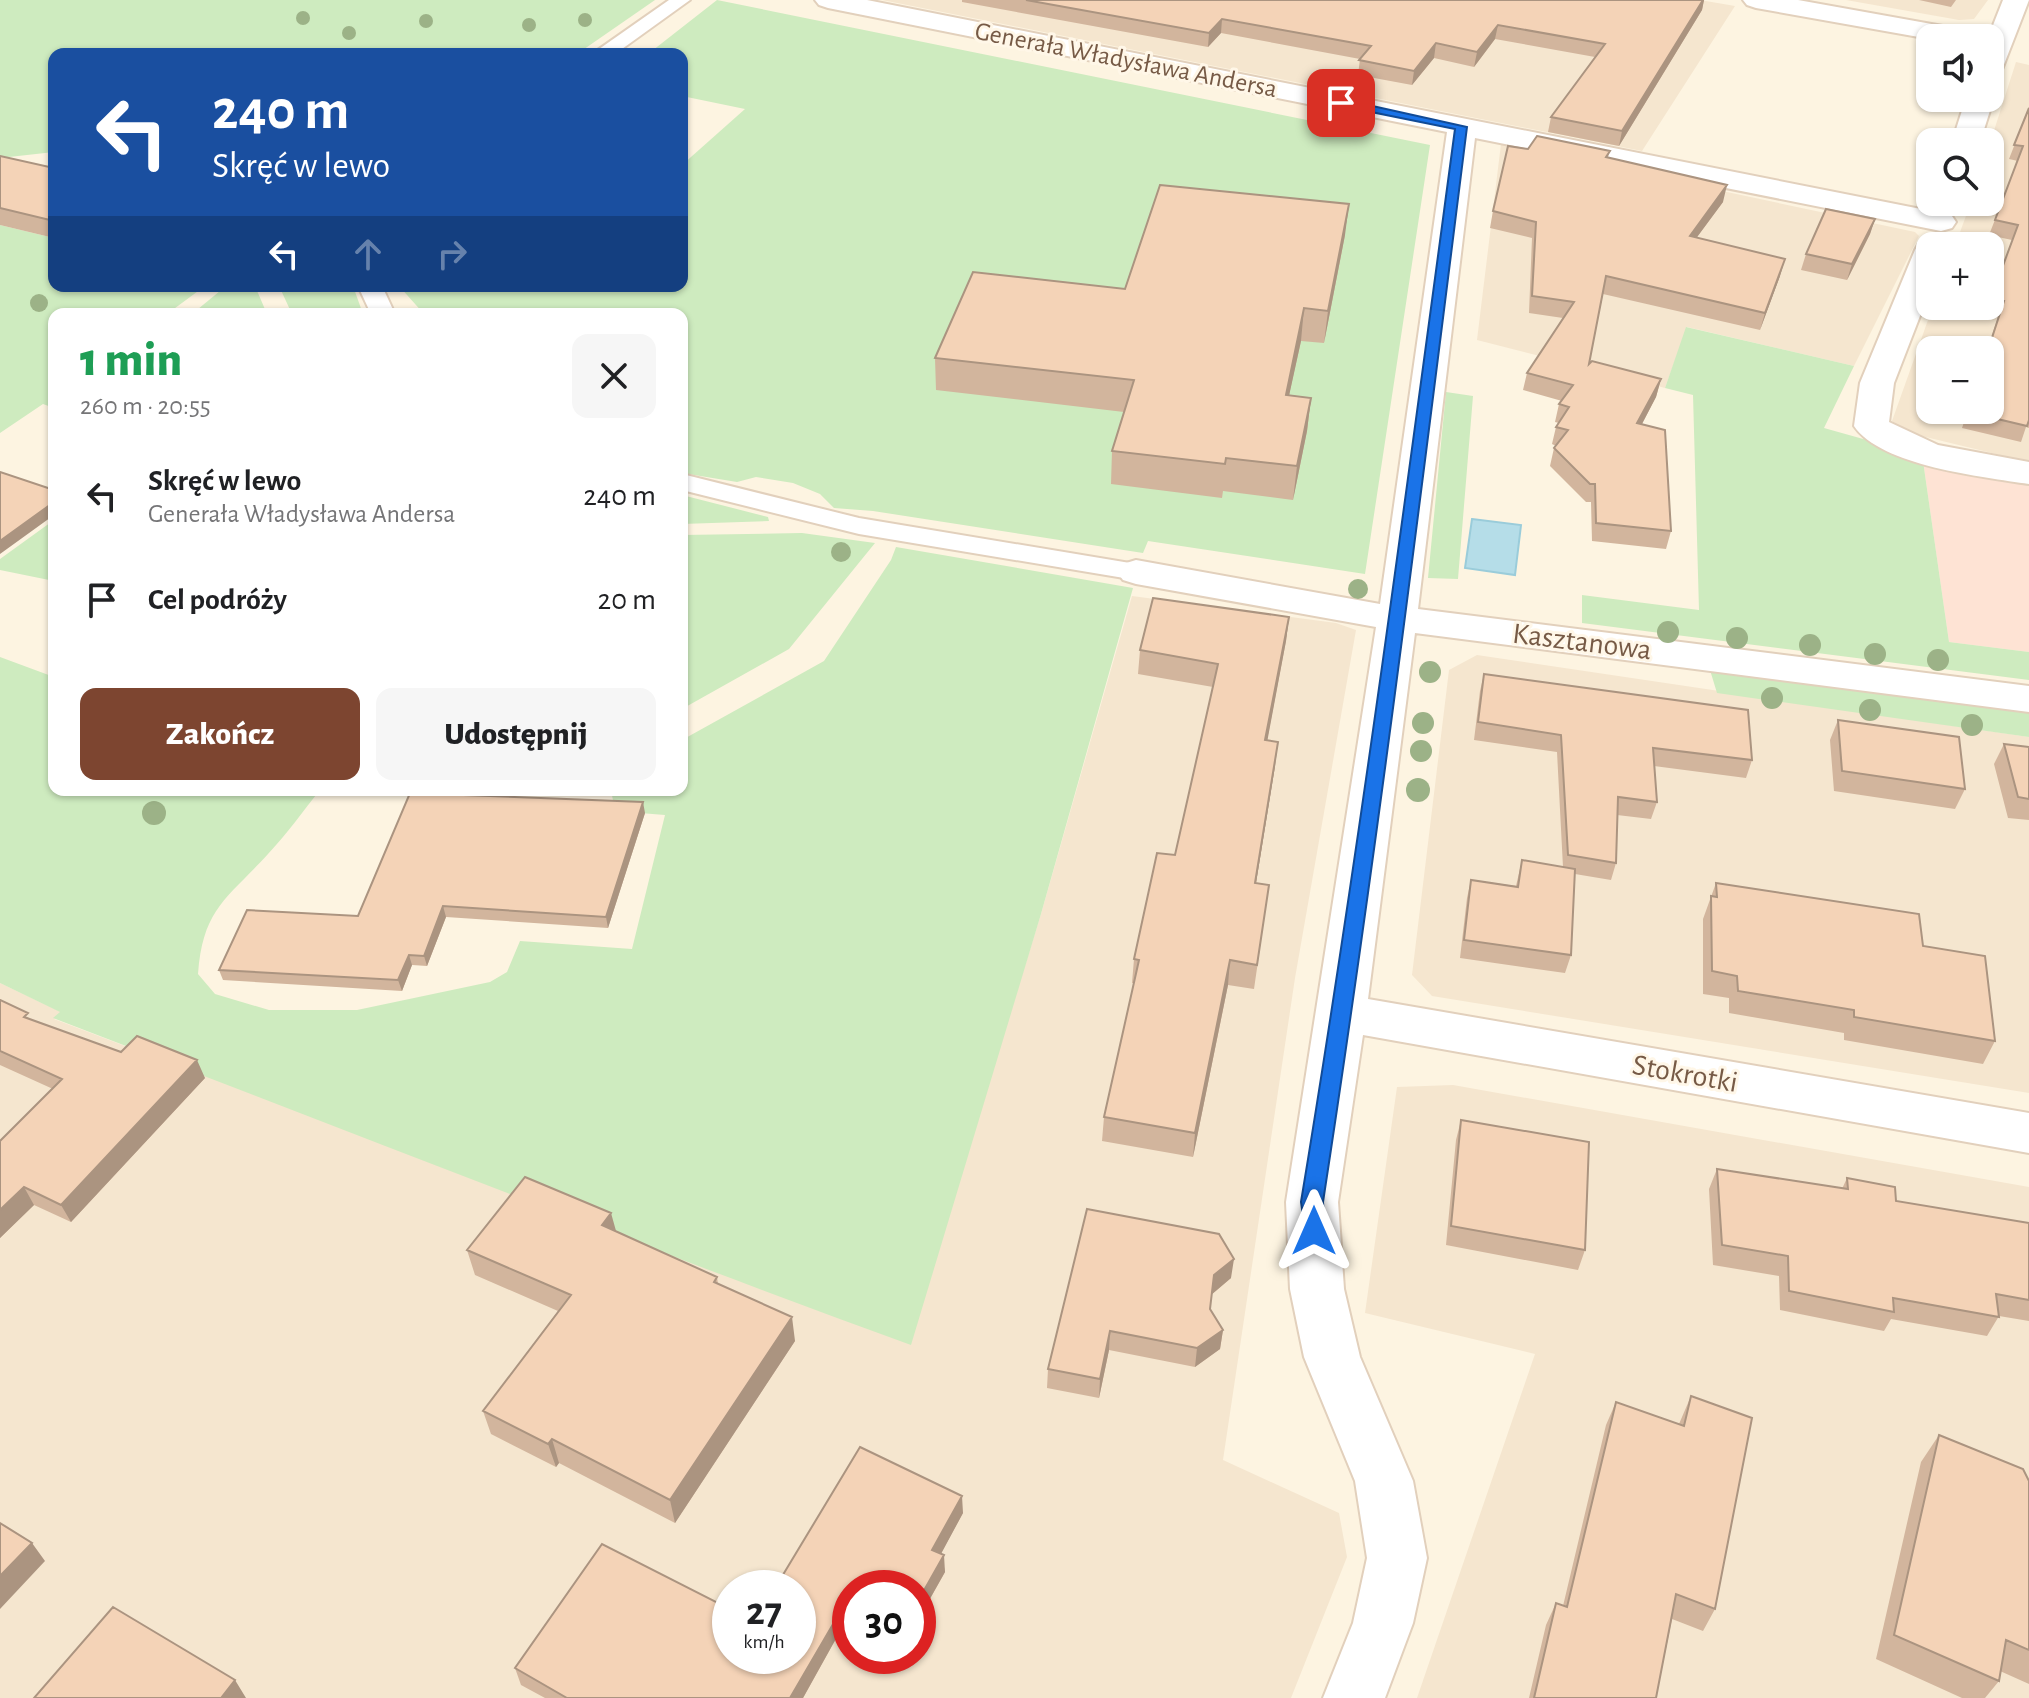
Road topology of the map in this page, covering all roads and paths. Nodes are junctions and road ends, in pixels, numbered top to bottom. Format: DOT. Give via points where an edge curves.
graph roads {
  1 [pos="681,0"];
  2 [pos="828,0"];
  3 [pos="1756,0"];
  4 [pos="2016,0"];
  5 [pos="2004,26"];
  6 [pos="1916,29"];
  7 [pos="611,48"];
  8 [pos="2029,50"];
  9 [pos="2004,51"];
  10 [pos="1462,127"];
  11 [pos="1938,230"];
  12 [pos="2029,473"];
  13 [pos="688,483"];
  14 [pos="1136,572"];
  15 [pos="1397,619"];
  16 [pos="2029,699"];
  17 [pos="1342,1013"];
  18 [pos="2029,1133"];
  19 [pos="1354,1698"];
  1 -- 7 [label="lane"];
  2 -- 10 [label="street, Generała Władysława Andersa"];
  3 -- 6 [label="street"];
  4 -- 5 [label="street"];
  8 -- 9 [label="street"];
  10 -- 11 [label="street, Generała Władysława Andersa"];
  10 -- 15 [label="street"];
  11 -- 12 [label="street" via="1877,383 1871,426 1902,444"];
  13 -- 14 [label="lane" via="859,526"];
  14 -- 15 [label="street, Kasztanowa"];
  15 -- 16 [label="street, Kasztanowa"];
  15 -- 17 [label="street"];
  17 -- 18 [label="street, Stokrotki"];
  17 -- 19 [label="street" via="1312,1202 1317,1289 1332,1357 1384,1481 1397,1558 1383,1623"];
}
